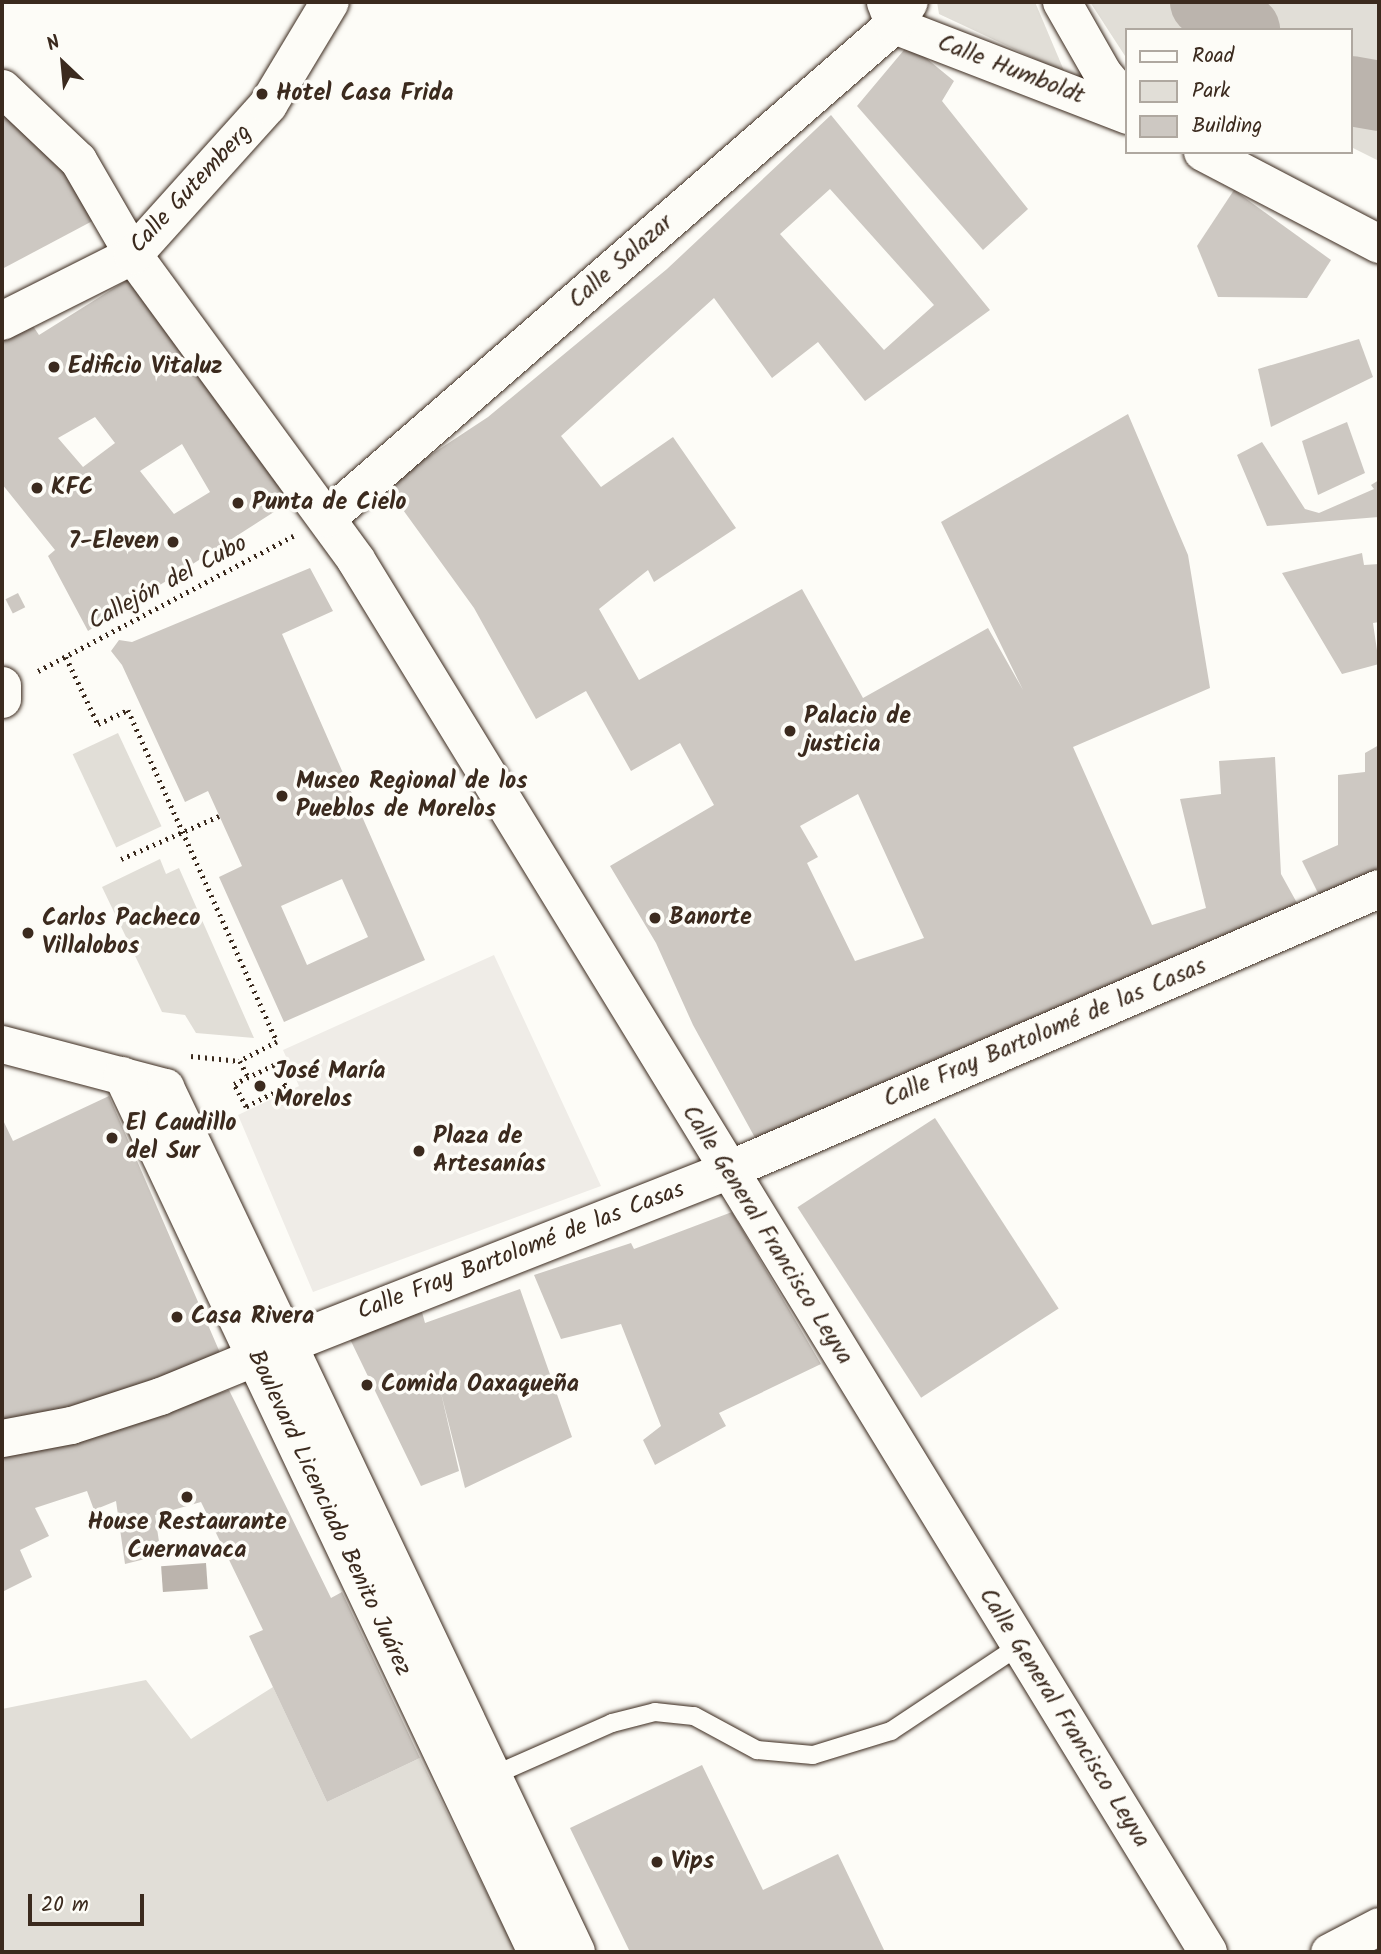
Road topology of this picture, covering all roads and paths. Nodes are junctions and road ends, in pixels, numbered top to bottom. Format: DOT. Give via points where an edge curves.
graph roads {
  1 [pos="330,2"];
  2 [pos="1062,2"];
  3 [pos="896,10"];
  4 [pos="2,88"];
  5 [pos="1126,102"];
  6 [pos="1126,115"];
  7 [pos="1207,154"];
  8 [pos="1379,244"];
  9 [pos="132,255"];
  10 [pos="2,321"];
  11 [pos="327,517"];
  12 [pos="65,657"];
  13 [pos="18,679"];
  14 [pos="2,699"];
  15 [pos="219,816"];
  16 [pos="183,832"];
  17 [pos="121,859"];
  18 [pos="1379,888"];
  19 [pos="2,1044"];
  20 [pos="191,1056"];
  21 [pos="240,1061"];
  22 [pos="122,1075"];
  23 [pos="248,1077"];
  24 [pos="727,1171"];
  25 [pos="271,1350"];
  26 [pos="2,1438"];
  27 [pos="1019,1646"];
  28 [pos="492,1776"];
  29 [pos="1379,1926"];
  30 [pos="537,1952"];
  31 [pos="576,1952"];
  32 [pos="1208,1952"];
  33 [pos="1329,1952"];
  1 -- 9 [label="street, Calle Gutemberg" via="268,105"];
  2 -- 5 [label="street" via="1103,74"];
  3 -- 6 [label="street, Calle Humboldt"];
  3 -- 11 [label="street, Calle Salazar"];
  4 -- 9 [label="street" via="78,160"];
  7 -- 8 [label="street"];
  9 -- 10 [label="street, Calle Gutemberg"];
  9 -- 11 [label="street, Calle General Francisco Leyva"];
  11 -- 12 [label="path, Callejón del Cubo"];
  11 -- 24 [label="street, Calle General Francisco Leyva"];
  12 -- 13 [label="path, Callejón del Cubo"];
  12 -- 16 [label="path" via="97,724 128,710"];
  13 -- 14 [label="street"];
  15 -- 16 [label="path"];
  16 -- 17 [label="path"];
  16 -- 21 [label="path" via="277,1042"];
  18 -- 24 [label="street, Calle Fray Bartolomé de las Casas"];
  19 -- 22 [label="street"];
  20 -- 21 [label="path"];
  21 -- 23 [label="path"];
  22 -- 25 [label="street, Boulevard Licenciado Benito Juárez"];
  22 -- 25 [label="street, Boulevard Licenciado Benito Juárez" via="165,1087"];
  23 -- 23 [label="path" via="274,1065 286,1087 246,1107 234,1084"];
  24 -- 25 [label="street, Calle Fray Bartolomé de las Casas"];
  24 -- 27 [label="street, Calle General Francisco Leyva"];
  25 -- 26 [label="street, Calle Fray Bartolomé de las Casas" via="160,1396 71,1426"];
  25 -- 28 [label="street, Boulevard Licenciado Benito Juárez"];
  25 -- 30 [label="street, Boulevard Licenciado Benito Juárez"];
  27 -- 28 [label="lane" via="891,1731 813,1755 757,1750 694,1716 655,1712 612,1723"];
  27 -- 32 [label="street, Calle General Francisco Leyva"];
  28 -- 31 [label="street, Boulevard Licenciado Benito Juárez"];
  29 -- 33 [label="street"];
}
